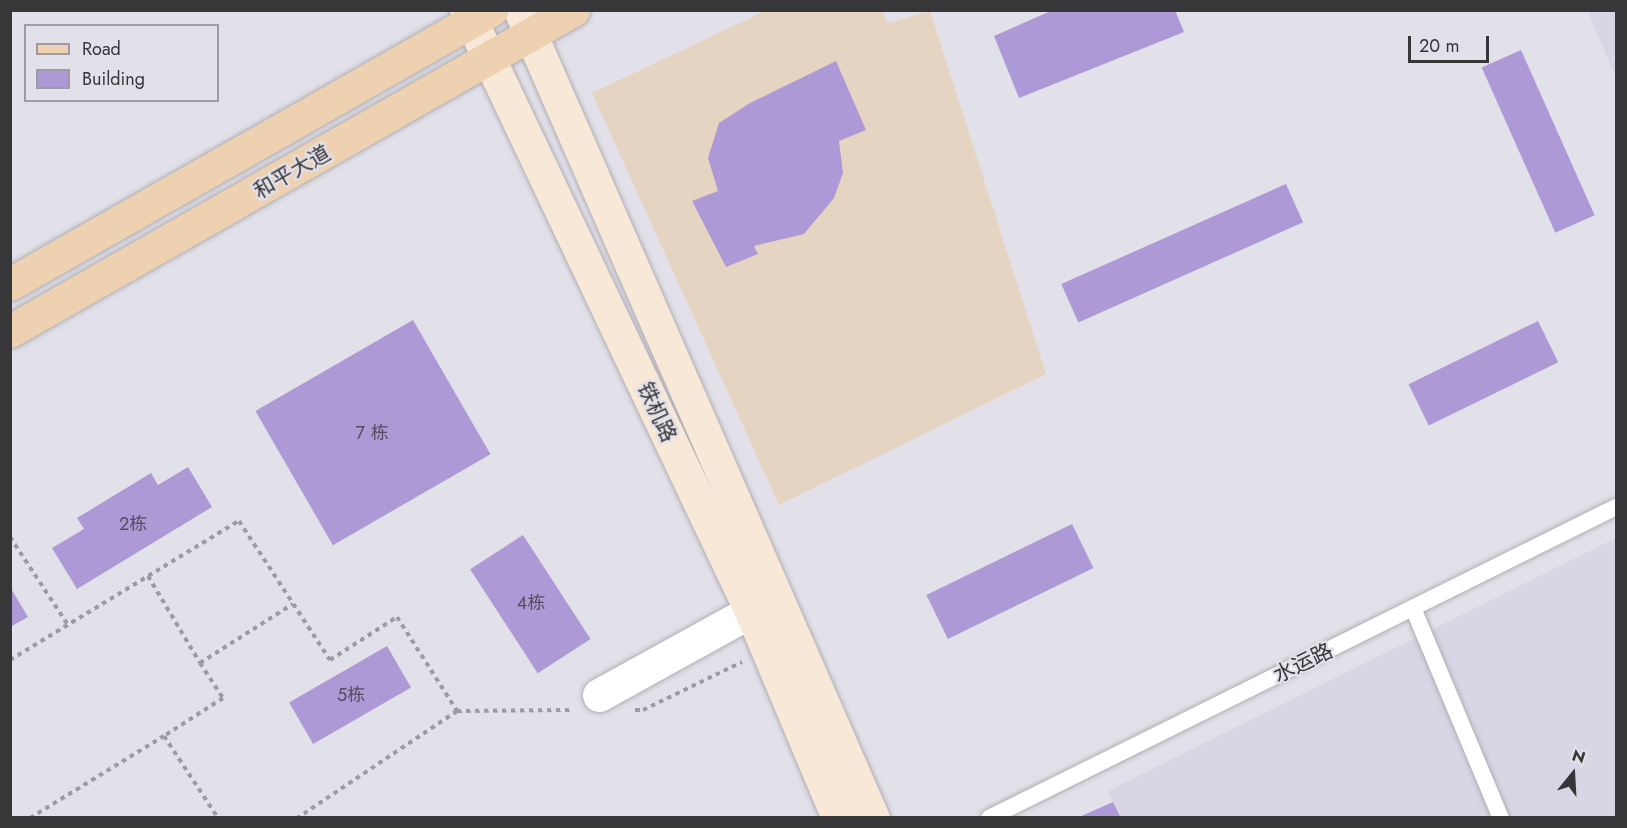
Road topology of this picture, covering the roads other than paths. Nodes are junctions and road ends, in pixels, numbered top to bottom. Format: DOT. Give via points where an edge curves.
graph roads {
  1 [pos="573,10"];
  2 [pos="476,14"];
  3 [pos="526,22"];
  4 [pos="489,59"];
  5 [pos="10,284"];
  6 [pos="10,331"];
  7 [pos="1617,507"];
  8 [pos="1413,608"];
  9 [pos="751,611"];
  10 [pos="599,694"];
  11 [pos="838,818"];
  12 [pos="873,818"];
  13 [pos="989,818"];
  14 [pos="1501,818"];
  1 -- 3 [label="main road, 和平大道"];
  2 -- 4 [label="main road, 铁机路"];
  2 -- 5 [label="main road, 和平大道"];
  3 -- 4 [label="main road, 和平大道"];
  3 -- 12 [label="main road, 铁机路"];
  4 -- 6 [label="main road, 和平大道"];
  4 -- 9 [label="main road, 铁机路"];
  7 -- 8 [label="lane, 水运路"];
  8 -- 13 [label="lane, 水运路"];
  8 -- 14 [label="lane"];
  9 -- 10 [label="street"];
  9 -- 11 [label="main road, 铁机路"];
}
